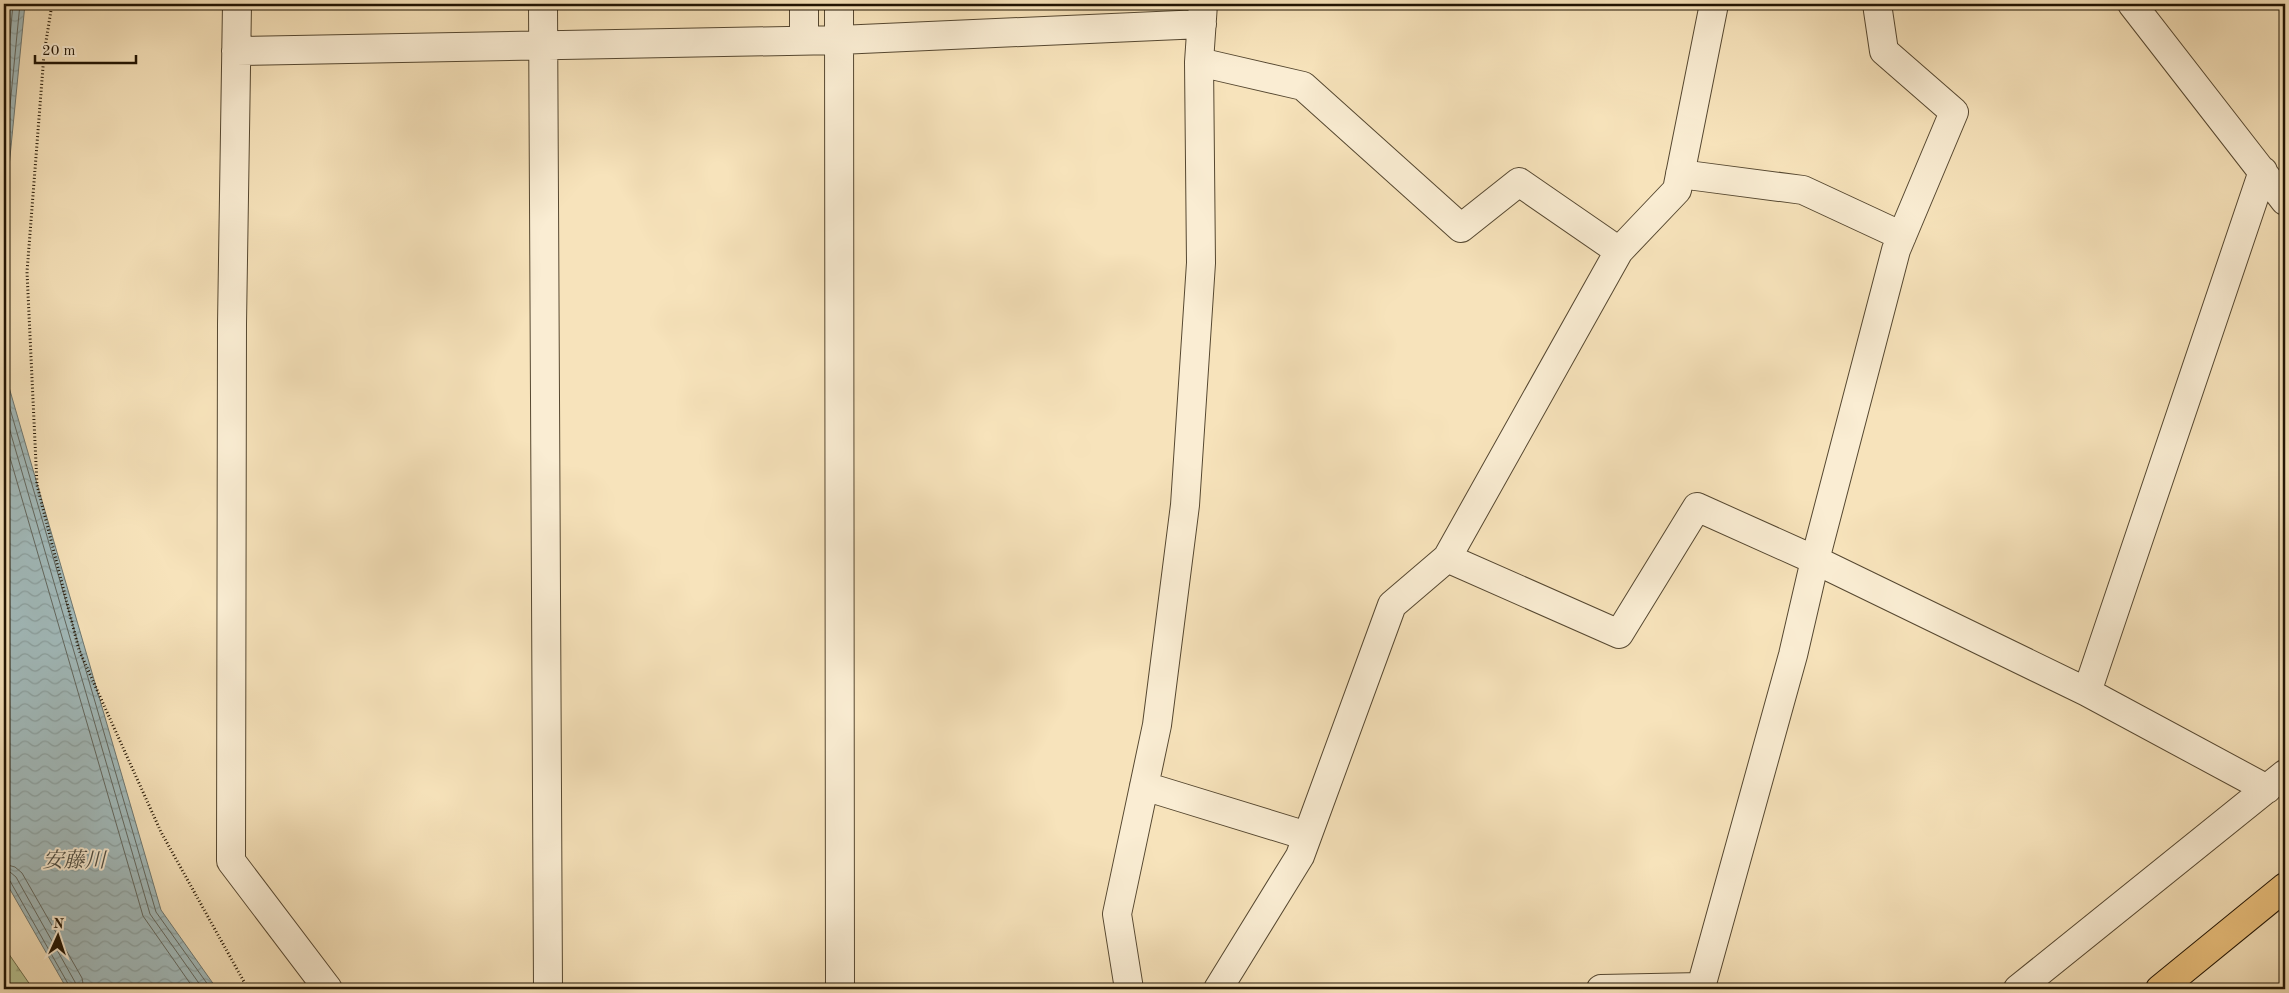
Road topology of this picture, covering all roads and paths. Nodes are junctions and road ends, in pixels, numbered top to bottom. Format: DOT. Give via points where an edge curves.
graph roads {
  1 [pos="52,4"];
  2 [pos="236,4"];
  3 [pos="543,4"];
  4 [pos="804,4"];
  5 [pos="839,4"];
  6 [pos="1714,4"];
  7 [pos="1878,4"];
  8 [pos="2132,4"];
  9 [pos="1202,14"];
  10 [pos="804,40"];
  11 [pos="839,40"];
  12 [pos="543,47"];
  13 [pos="236,51"];
  14 [pos="1199,62"];
  15 [pos="2264,171"];
  16 [pos="1680,174"];
  17 [pos="2285,201"];
  18 [pos="1902,236"];
  19 [pos="1619,251"];
  20 [pos="1447,558"];
  21 [pos="1815,560"];
  22 [pos="2087,692"];
  23 [pos="2276,782"];
  24 [pos="1144,786"];
  25 [pos="1307,836"];
  26 [pos="2285,887"];
  27 [pos="1701,988"];
  28 [pos="248,989"];
  29 [pos="328,989"];
  30 [pos="548,989"];
  31 [pos="840,989"];
  32 [pos="1129,989"];
  33 [pos="1218,989"];
  34 [pos="1601,989"];
  35 [pos="2018,989"];
  36 [pos="2160,989"];
  1 -- 28 [label="path" via="44,54 28,272 37,485 78,650 161,832"];
  2 -- 13 [label="street"];
  3 -- 12 [label="street"];
  4 -- 10 [label="street"];
  5 -- 11 [label="street"];
  6 -- 16 [label="street"];
  7 -- 18 [label="street" via="1884,51 1954,112"];
  8 -- 15 [label="street"];
  9 -- 11 [label="street"];
  9 -- 14 [label="street"];
  10 -- 11 [label="street"];
  10 -- 12 [label="street"];
  11 -- 31 [label="street"];
  12 -- 13 [label="street"];
  12 -- 30 [label="street"];
  13 -- 29 [label="street" via="231,861"];
  14 -- 19 [label="street" via="1303,86 1461,228 1519,182"];
  14 -- 24 [label="street" via="1201,263 1185,505 1157,725"];
  15 -- 17 [label="street"];
  15 -- 22 [label="street"];
  16 -- 18 [label="street" via="1803,190"];
  16 -- 19 [label="street" via="1677,190"];
  18 -- 21 [label="street"];
  19 -- 20 [label="street"];
  20 -- 21 [label="street" via="1619,634 1697,507"];
  20 -- 25 [label="street" via="1392,605"];
  21 -- 22 [label="street"];
  21 -- 27 [label="street" via="1793,655"];
  22 -- 23 [label="street"];
  23 -- 35 [label="street"];
  24 -- 25 [label="street"];
  24 -- 32 [label="street" via="1117,914"];
  25 -- 33 [label="street" via="1300,856"];
  26 -- 36 [label="main road"];
  27 -- 34 [label="street"];
}
